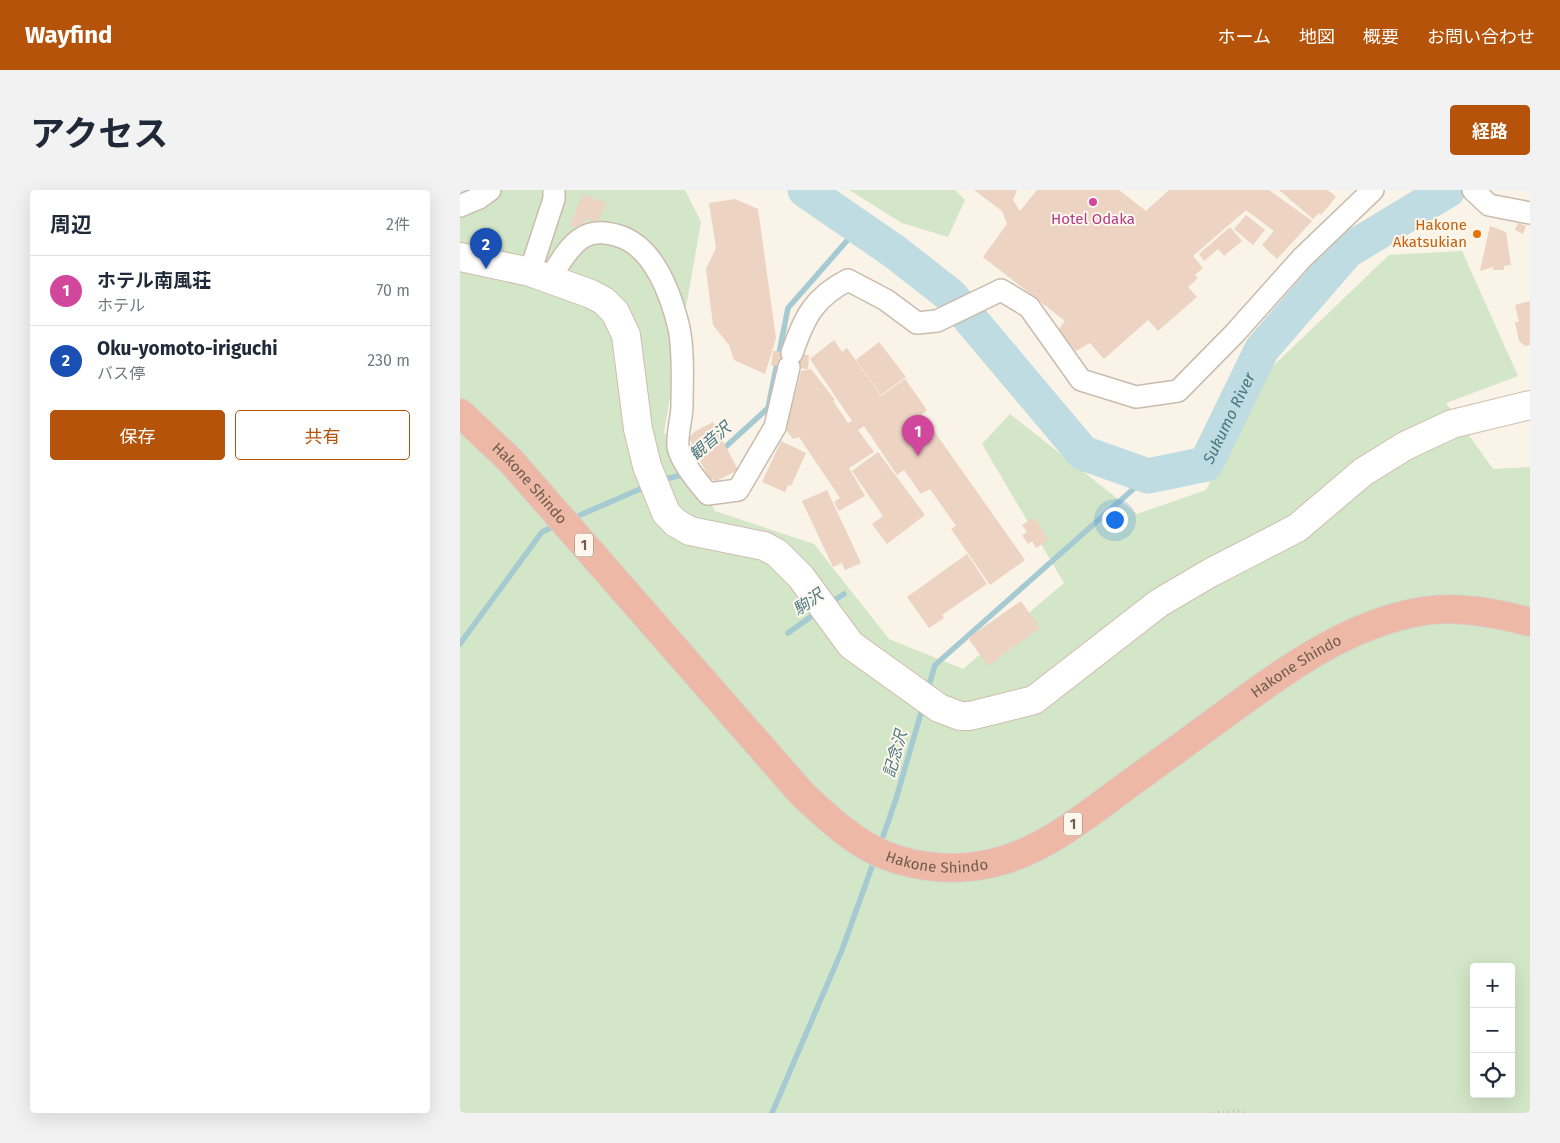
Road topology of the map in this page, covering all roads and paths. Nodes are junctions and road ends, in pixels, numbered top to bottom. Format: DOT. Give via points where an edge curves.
graph roads {
  1 [pos="490,190"];
  2 [pos="554,190"];
  3 [pos="1373,190"];
  4 [pos="1473,190"];
  5 [pos="460,206"];
  6 [pos="1530,213"];
  7 [pos="460,257"];
  8 [pos="540,275"];
  9 [pos="1530,405"];
  10 [pos="460,413"];
  11 [pos="1530,622"];
  12 [pos="1213,1113"];
  13 [pos="1244,1113"];
  1 -- 5 [label="street"];
  2 -- 8 [label="street"];
  3 -- 8 [label="street" via="1302,258 1178,391 1136,397 1081,380 1029,307 1001,290 936,321 918,323 886,300 848,280 828,290 804,320 790,360 775,427 738,490 708,494 695,479 678,448 682,370 679,329 661,278 649,258 627,238 597,232 584,235 573,243"];
  4 -- 6 [label="street" via="1489,205"];
  7 -- 8 [label="main road"];
  8 -- 9 [label="main road" via="604,301 621,324 626,336 638,430 647,466 666,513 690,531 764,546 777,553 811,591 851,645 904,686 939,708 960,716 1034,700 1159,603 1297,528 1363,472 1405,446 1452,424"];
  10 -- 11 [label="highway, Hakone Shindo / 1" via="510,460 785,775 831,820 857,840 882,854 918,864 975,867 1004,860 1052,838 1279,675 1353,633 1393,618 1439,610 1472,610"];
  12 -- 13 [label="path"];
}
